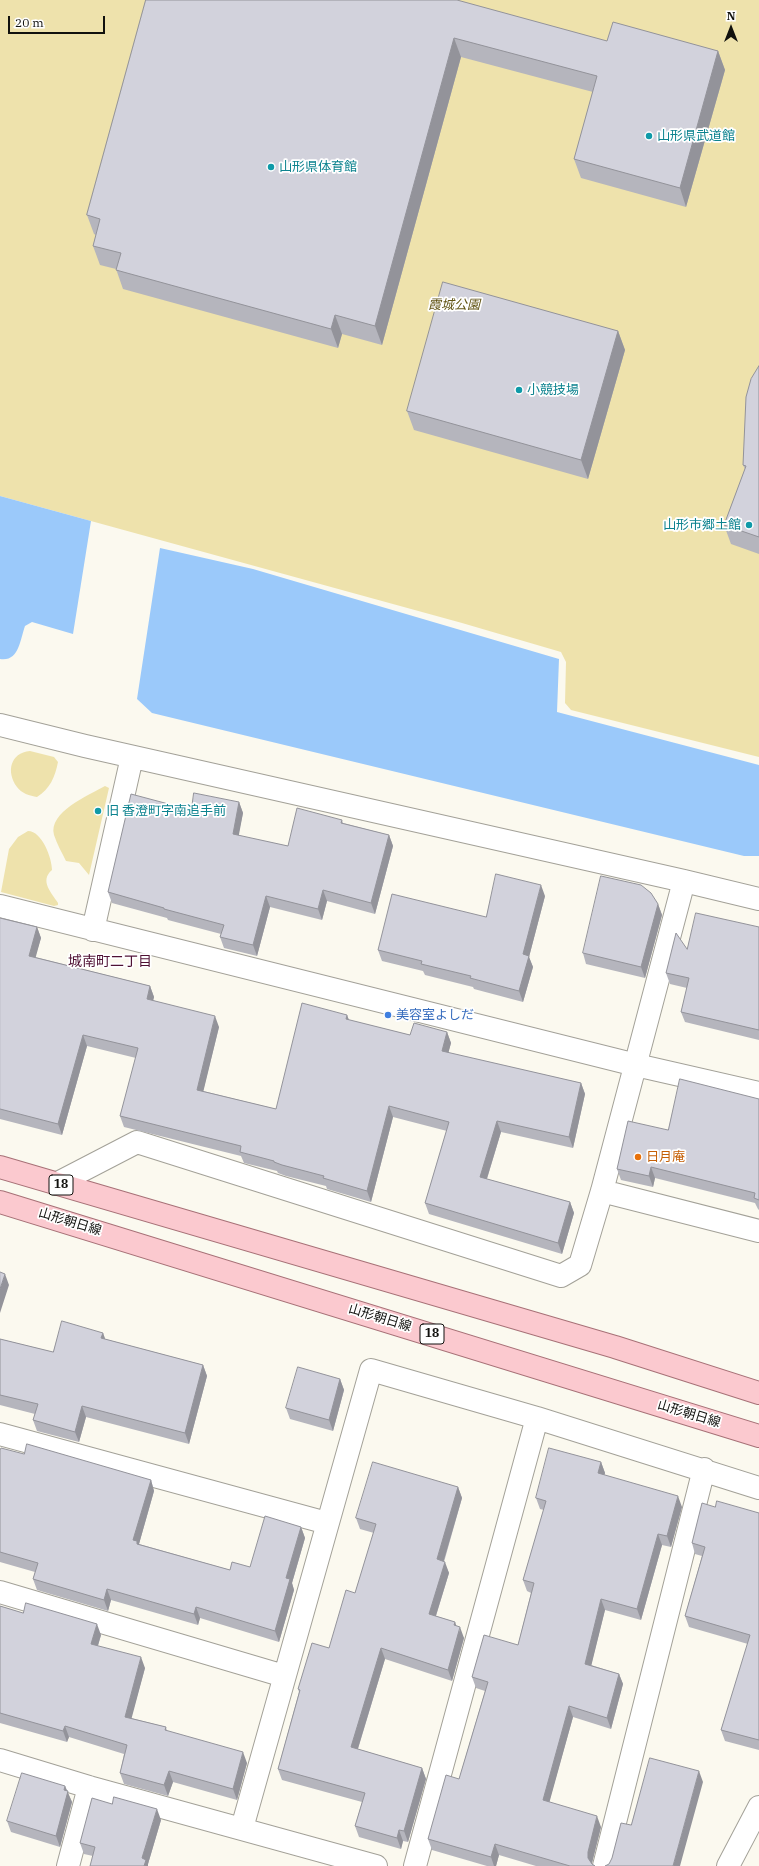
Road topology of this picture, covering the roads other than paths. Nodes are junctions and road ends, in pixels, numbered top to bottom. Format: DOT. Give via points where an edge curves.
graph roads {
  1 [pos="0,725"];
  2 [pos="132,757"];
  3 [pos="684,881"];
  4 [pos="759,899"];
  5 [pos="0,906"];
  6 [pos="93,930"];
  7 [pos="636,1065"];
  8 [pos="759,1093"];
  9 [pos="0,1167"];
  10 [pos="56,1184"];
  11 [pos="602,1191"];
  12 [pos="0,1202"];
  13 [pos="759,1231"];
  14 [pos="759,1393"];
  15 [pos="536,1418"];
  16 [pos="0,1434"];
  17 [pos="759,1436"];
  18 [pos="704,1469"];
  19 [pos="759,1488"];
  20 [pos="327,1523"];
  21 [pos="0,1592"];
  22 [pos="284,1676"];
  23 [pos="0,1760"];
  24 [pos="89,1787"];
  25 [pos="759,1807"];
  26 [pos="242,1828"];
  27 [pos="68,1866"];
  28 [pos="376,1866"];
  29 [pos="415,1866"];
  30 [pos="604,1866"];
  31 [pos="728,1866"];
  1 -- 2 [label="street"];
  2 -- 3 [label="street"];
  2 -- 6 [label="street"];
  3 -- 4 [label="street"];
  3 -- 7 [label="street"];
  5 -- 6 [label="street"];
  6 -- 7 [label="street"];
  7 -- 8 [label="street"];
  7 -- 11 [label="street"];
  9 -- 10 [label="main road, 18"];
  10 -- 11 [label="street" via="137,1142 561,1276 580,1265"];
  10 -- 14 [label="main road, 18" via="607,1345"];
  11 -- 13 [label="street"];
  12 -- 17 [label="main road, 山形朝日線 / 18"];
  15 -- 18 [label="street"];
  15 -- 20 [label="street" via="371,1370"];
  15 -- 29 [label="street"];
  16 -- 20 [label="street"];
  18 -- 19 [label="street"];
  18 -- 30 [label="street"];
  20 -- 22 [label="street"];
  21 -- 22 [label="street"];
  22 -- 26 [label="street"];
  23 -- 24 [label="street"];
  24 -- 26 [label="street"];
  24 -- 27 [label="street"];
  25 -- 31 [label="street"];
  26 -- 28 [label="street"];
}
